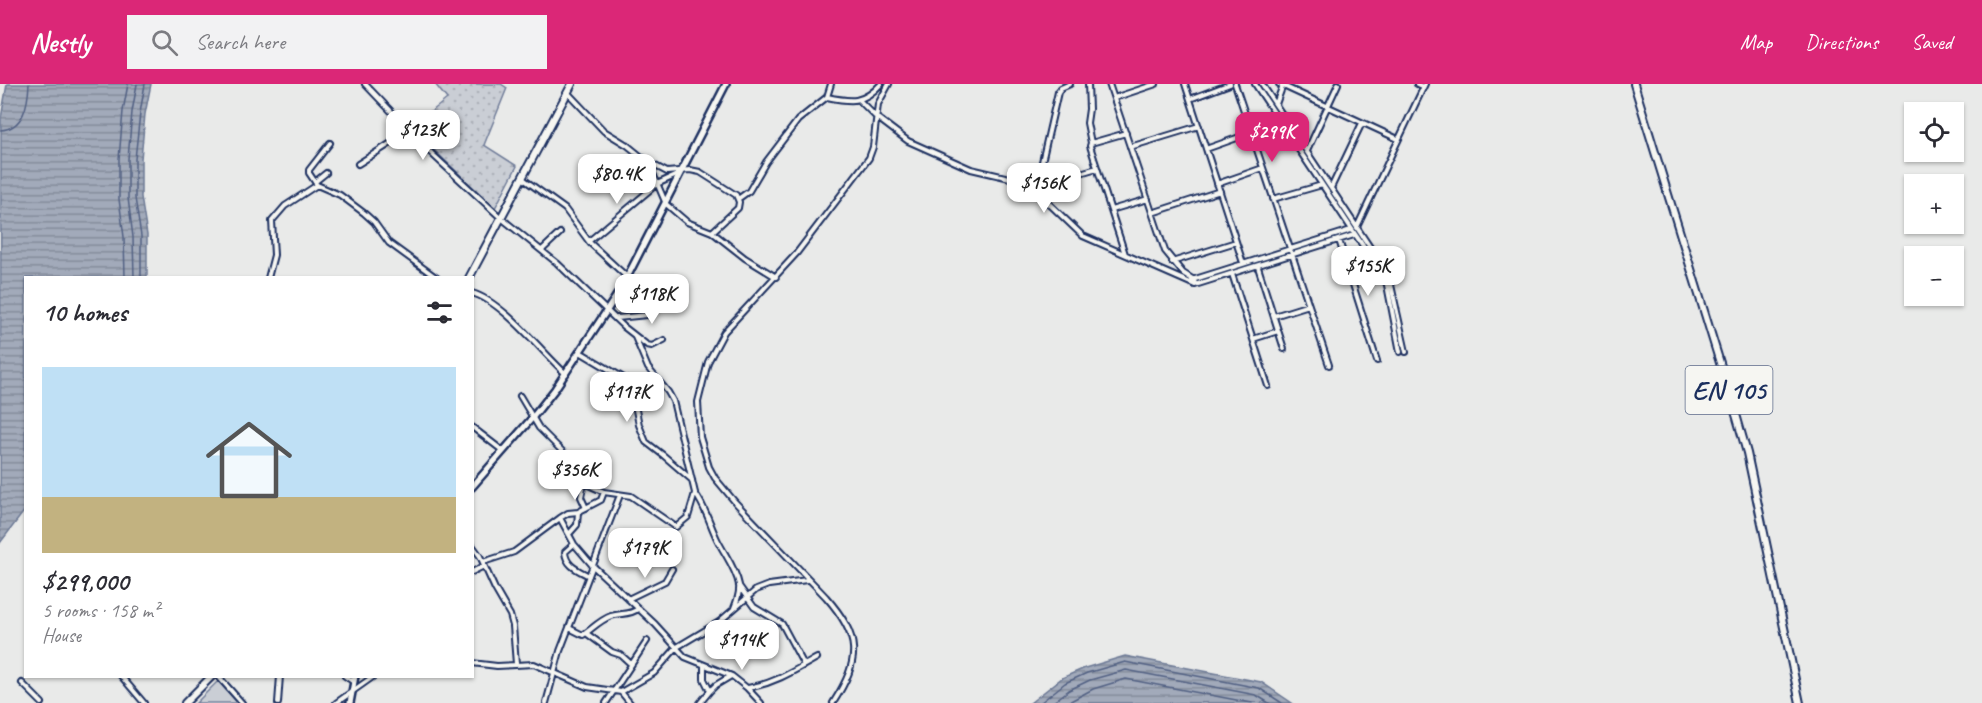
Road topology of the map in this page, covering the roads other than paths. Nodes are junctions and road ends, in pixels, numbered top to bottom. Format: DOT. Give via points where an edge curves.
graph roads {
  1 [pos="365,84"];
  2 [pos="572,84"];
  3 [pos="726,84"];
  4 [pos="831,84"];
  5 [pos="881,84"];
  6 [pos="889,84"];
  7 [pos="1070,84"];
  8 [pos="1088,84"];
  9 [pos="1109,84"];
  10 [pos="1156,84"];
  11 [pos="1185,84"];
  12 [pos="1230,84"];
  13 [pos="1235,84"];
  14 [pos="1255,84"];
  15 [pos="1263,84"];
  16 [pos="1338,84"];
  17 [pos="1417,84"];
  18 [pos="1634,84"];
  19 [pos="1282,85"];
  20 [pos="1424,86"];
  21 [pos="567,93"];
  22 [pos="827,97"];
  23 [pos="1114,98"];
  24 [pos="1190,99"];
  25 [pos="860,101"];
  26 [pos="1276,104"];
  27 [pos="1328,107"];
  28 [pos="875,116"];
  29 [pos="1362,123"];
  30 [pos="1199,126"];
  31 [pos="410,131"];
  32 [pos="1126,133"];
  33 [pos="1251,133"];
  34 [pos="1398,139"];
  35 [pos="330,143"];
  36 [pos="1091,143"];
  37 [pos="1130,147"];
  38 [pos="1206,149"];
  39 [pos="1307,152"];
  40 [pos="648,162"];
  41 [pos="358,164"];
  42 [pos="1097,168"];
  43 [pos="1263,168"];
  44 [pos="681,172"];
  45 [pos="326,173"];
  46 [pos="522,178"];
  47 [pos="316,183"];
  48 [pos="657,184"];
  49 [pos="1036,184"];
  50 [pos="1217,184"];
  51 [pos="1322,185"];
  52 [pos="1331,188"];
  53 [pos="1220,191"];
  54 [pos="738,199"];
  55 [pos="1148,199"];
  56 [pos="1273,199"];
  57 [pos="666,204"];
  58 [pos="1111,210"];
  59 [pos="1152,213"];
  60 [pos="500,217"];
  61 [pos="1357,227"];
  62 [pos="1351,230"];
  63 [pos="712,232"];
  64 [pos="560,233"];
  65 [pos="1354,235"];
  66 [pos="1339,240"];
  67 [pos="589,242"];
  68 [pos="1236,242"];
  69 [pos="1290,249"];
  70 [pos="542,250"];
  71 [pos="1125,255"];
  72 [pos="1292,255"];
  73 [pos="1172,262"];
  74 [pos="1244,263"];
  75 [pos="1258,267"];
  76 [pos="1232,274"];
  77 [pos="269,276"];
  78 [pos="434,276"];
  79 [pos="470,276"];
  80 [pos="776,277"];
  81 [pos="627,278"];
  82 [pos="1193,282"];
  83 [pos="670,293"];
  84 [pos="474,294"];
  85 [pos="1309,305"];
  86 [pos="607,310"];
  87 [pos="1274,316"];
  88 [pos="616,318"];
  89 [pos="1278,331"];
  90 [pos="635,335"];
  91 [pos="1253,339"];
  92 [pos="664,340"];
  93 [pos="1284,349"];
  94 [pos="580,352"];
  95 [pos="1400,352"];
  96 [pos="1406,352"];
  97 [pos="1377,361"];
  98 [pos="1329,365"];
  99 [pos="566,374"];
  100 [pos="1268,386"];
  101 [pos="520,396"];
  102 [pos="533,417"];
  103 [pos="474,428"];
  104 [pos="503,450"];
  105 [pos="692,481"];
  106 [pos="584,483"];
  107 [pos="474,485"];
  108 [pos="604,492"];
  109 [pos="695,493"];
  110 [pos="620,495"];
  111 [pos="586,508"];
  112 [pos="578,512"];
  113 [pos="560,518"];
  114 [pos="569,534"];
  115 [pos="574,544"];
  116 [pos="474,548"];
  117 [pos="483,564"];
  118 [pos="592,565"];
  119 [pos="672,569"];
  120 [pos="474,571"];
  121 [pos="589,576"];
  122 [pos="808,580"];
  123 [pos="739,585"];
  124 [pos="628,598"];
  125 [pos="746,598"];
  126 [pos="638,609"];
  127 [pos="734,609"];
  128 [pos="569,628"];
  129 [pos="586,633"];
  130 [pos="647,640"];
  131 [pos="677,647"];
  132 [pos="817,658"];
  133 [pos="474,663"];
  134 [pos="516,664"];
  135 [pos="631,664"];
  136 [pos="804,665"];
  137 [pos="704,666"];
  138 [pos="555,673"];
  139 [pos="732,676"];
  140 [pos="123,678"];
  141 [pos="210,678"];
  142 [pos="220,678"];
  143 [pos="280,678"];
  144 [pos="371,678"];
  145 [pos="354,679"];
  146 [pos="22,683"];
  147 [pos="747,688"];
  148 [pos="352,690"];
  149 [pos="710,691"];
  150 [pos="615,692"];
  151 [pos="621,692"];
  152 [pos="42,703"];
  153 [pos="144,703"];
  154 [pos="185,703"];
  155 [pos="242,703"];
  156 [pos="278,703"];
  157 [pos="336,703"];
  158 [pos="350,703"];
  159 [pos="546,703"];
  160 [pos="606,703"];
  161 [pos="630,703"];
  162 [pos="700,703"];
  163 [pos="761,703"];
  164 [pos="832,703"];
  165 [pos="1800,703"];
  1 -- 31 [label="street"];
  2 -- 21 [label="main road"];
  3 -- 44 [label="street"];
  4 -- 22 [label="street"];
  5 -- 25 [label="street"];
  6 -- 28 [label="street"];
  7 -- 49 [label="street" via="1058,92"];
  8 -- 36 [label="street" via="1087,129"];
  9 -- 23 [label="street"];
  10 -- 23 [label="street"];
  11 -- 24 [label="street"];
  12 -- 24 [label="street"];
  13 -- 33 [label="street"];
  14 -- 51 [label="street"];
  15 -- 26 [label="street"];
  16 -- 27 [label="street"];
  17 -- 20 [label="street"];
  18 -- 165 [label="main road, EN 105" via="1740,427"];
  19 -- 26 [label="street"];
  19 -- 27 [label="street"];
  20 -- 34 [label="street"];
  21 -- 40 [label="street" via="604,131"];
  21 -- 46 [label="main road"];
  22 -- 25 [label="street"];
  22 -- 54 [label="street" via="798,120 749,191"];
  23 -- 32 [label="street"];
  24 -- 30 [label="street"];
  25 -- 28 [label="street"];
  26 -- 39 [label="street"];
  27 -- 29 [label="street"];
  27 -- 39 [label="street"];
  28 -- 49 [label="street" via="908,141 971,169"];
  28 -- 80 [label="street" via="869,158"];
  29 -- 34 [label="street"];
  29 -- 52 [label="street"];
  30 -- 37 [label="street"];
  30 -- 38 [label="street"];
  31 -- 41 [label="street"];
  31 -- 60 [label="street"];
  32 -- 36 [label="street"];
  32 -- 37 [label="street"];
  33 -- 38 [label="street"];
  33 -- 43 [label="street"];
  34 -- 61 [label="street"];
  35 -- 47 [label="street" via="309,170"];
  36 -- 42 [label="street"];
  37 -- 55 [label="street"];
  38 -- 50 [label="street"];
  39 -- 52 [label="street"];
  40 -- 44 [label="street" via="667,172"];
  40 -- 48 [label="street"];
  42 -- 49 [label="street"];
  42 -- 58 [label="street"];
  43 -- 50 [label="street"];
  43 -- 56 [label="street"];
  44 -- 48 [label="street"];
  44 -- 54 [label="street" via="700,172 732,191"];
  44 -- 57 [label="street"];
  45 -- 47 [label="street"];
  46 -- 60 [label="main road"];
  46 -- 67 [label="street" via="565,209"];
  47 -- 77 [label="street" via="272,221 274,255"];
  47 -- 78 [label="street" via="355,206 374,222 389,243"];
  48 -- 57 [label="street"];
  48 -- 67 [label="street"];
  49 -- 71 [label="street" via="1041,196 1077,233"];
  50 -- 53 [label="street"];
  51 -- 56 [label="street"];
  51 -- 62 [label="street"];
  52 -- 61 [label="street"];
  53 -- 59 [label="street"];
  53 -- 68 [label="street"];
  54 -- 63 [label="street" via="738,208"];
  55 -- 58 [label="street"];
  55 -- 59 [label="street"];
  56 -- 69 [label="street"];
  57 -- 63 [label="street" via="687,222"];
  57 -- 81 [label="street"];
  58 -- 71 [label="street"];
  59 -- 73 [label="street"];
  60 -- 70 [label="street"];
  60 -- 79 [label="main road"];
  61 -- 96 [label="street" via="1392,283"];
  62 -- 65 [label="street"];
  62 -- 69 [label="street"];
  63 -- 80 [label="street"];
  64 -- 70 [label="street"];
  65 -- 66 [label="street"];
  65 -- 95 [label="street" via="1388,285"];
  66 -- 72 [label="street"];
  66 -- 97 [label="street"];
  67 -- 81 [label="street"];
  68 -- 73 [label="street"];
  68 -- 74 [label="street"];
  69 -- 72 [label="street"];
  69 -- 74 [label="street"];
  70 -- 86 [label="street"];
  71 -- 82 [label="street"];
  72 -- 75 [label="street"];
  72 -- 85 [label="street"];
  73 -- 82 [label="street"];
  74 -- 82 [label="street"];
  75 -- 76 [label="street"];
  75 -- 87 [label="street"];
  76 -- 82 [label="street"];
  76 -- 91 [label="street"];
  80 -- 122 [label="street" via="717,342 701,386 698,420 704,453 716,478"];
  81 -- 86 [label="street"];
  83 -- 88 [label="street" via="647,315"];
  84 -- 99 [label="street" via="502,311"];
  85 -- 87 [label="street"];
  85 -- 98 [label="street"];
  86 -- 88 [label="street"];
  86 -- 94 [label="street"];
  87 -- 89 [label="street"];
  88 -- 90 [label="street"];
  89 -- 91 [label="street"];
  89 -- 93 [label="street"];
  90 -- 92 [label="street" via="652,346"];
  90 -- 105 [label="street" via="648,368 673,401"];
  91 -- 100 [label="street"];
  94 -- 99 [label="street"];
  94 -- 105 [label="street" via="635,386 636,410 646,442"];
  99 -- 102 [label="street"];
  101 -- 102 [label="street"];
  102 -- 104 [label="street"];
  102 -- 106 [label="street"];
  103 -- 104 [label="street"];
  104 -- 107 [label="street"];
  105 -- 109 [label="street"];
  106 -- 108 [label="street"];
  106 -- 111 [label="street" via="581,497"];
  108 -- 110 [label="street"];
  108 -- 111 [label="street" via="602,500"];
  109 -- 110 [label="street" via="688,517 675,527 631,496"];
  109 -- 123 [label="street"];
  110 -- 118 [label="street"];
  111 -- 112 [label="street"];
  112 -- 113 [label="street"];
  112 -- 114 [label="street" via="577,525"];
  113 -- 114 [label="street"];
  113 -- 117 [label="street" via="510,555"];
  114 -- 115 [label="street"];
  115 -- 118 [label="street"];
  115 -- 121 [label="street" via="565,552 566,560"];
  116 -- 117 [label="street"];
  117 -- 120 [label="street"];
  117 -- 134 [label="street" via="510,615"];
  118 -- 121 [label="street"];
  118 -- 124 [label="street"];
  119 -- 124 [label="street" via="665,581"];
  121 -- 128 [label="street"];
  122 -- 125 [label="street" via="769,585"];
  122 -- 164 [label="street" via="840,613 854,648 848,678"];
  123 -- 125 [label="street"];
  123 -- 127 [label="street"];
  124 -- 126 [label="street"];
  125 -- 127 [label="street"];
  125 -- 136 [label="street" via="782,624"];
  126 -- 129 [label="street" via="604,619"];
  126 -- 131 [label="street"];
  127 -- 131 [label="street" via="705,632"];
  128 -- 129 [label="street"];
  128 -- 138 [label="street"];
  129 -- 135 [label="street"];
  130 -- 135 [label="street"];
  131 -- 137 [label="street" via="685,657"];
  131 -- 151 [label="street" via="654,674"];
  132 -- 136 [label="street"];
  133 -- 134 [label="street"];
  134 -- 138 [label="street" via="534,664"];
  135 -- 150 [label="street"];
  136 -- 147 [label="street" via="773,682"];
  137 -- 139 [label="street"];
  137 -- 149 [label="street" via="704,679"];
  138 -- 150 [label="street" via="587,687"];
  138 -- 159 [label="street"];
  139 -- 147 [label="street"];
  139 -- 149 [label="street"];
  140 -- 153 [label="street"];
  141 -- 154 [label="main road"];
  142 -- 155 [label="street"];
  143 -- 156 [label="street"];
  144 -- 148 [label="street"];
  145 -- 148 [label="street"];
  146 -- 152 [label="street"];
  147 -- 163 [label="street"];
  148 -- 157 [label="street"];
  148 -- 158 [label="street"];
  149 -- 162 [label="street"];
  150 -- 151 [label="street"];
  150 -- 160 [label="street"];
  151 -- 161 [label="street"];
}
